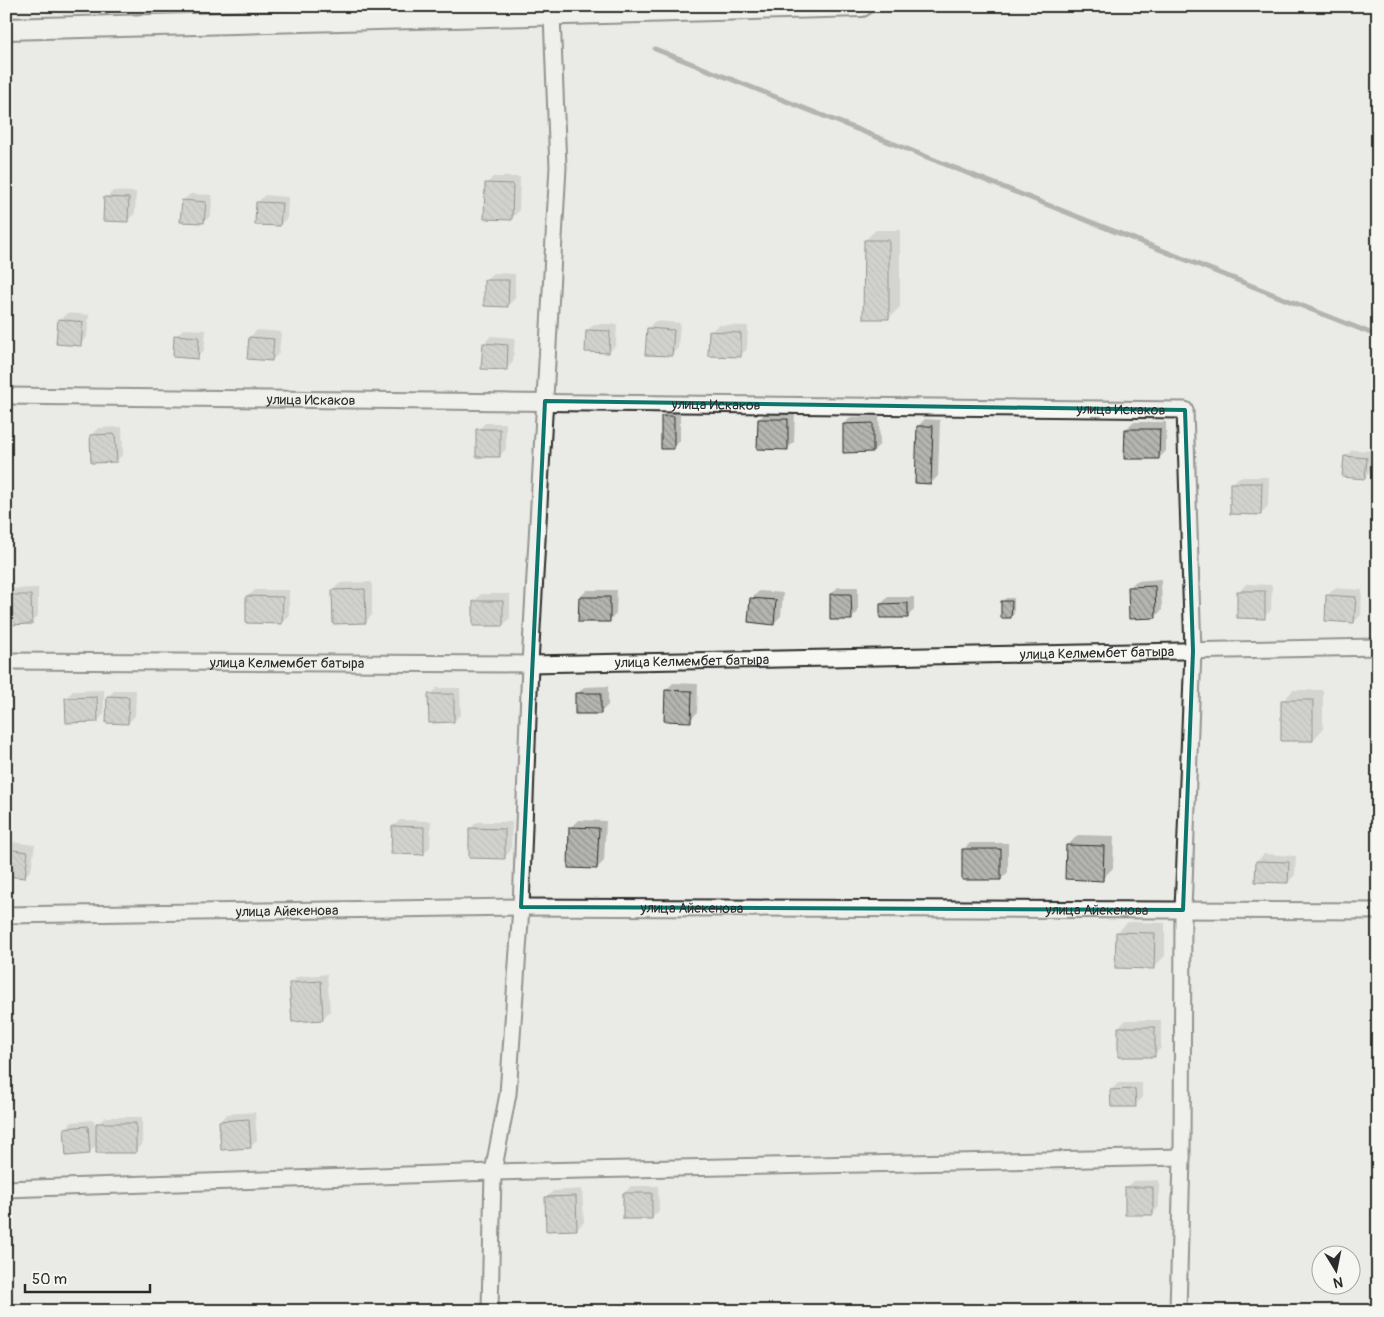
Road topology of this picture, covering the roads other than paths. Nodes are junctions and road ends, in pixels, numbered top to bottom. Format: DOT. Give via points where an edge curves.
graph roads {
  1 [pos="862,6"];
  2 [pos="551,11"];
  3 [pos="6,29"];
  4 [pos="6,396"];
  5 [pos="545,401"];
  6 [pos="1378,647"];
  7 [pos="1193,651"];
  8 [pos="6,661"];
  9 [pos="530,664"];
  10 [pos="521,907"];
  11 [pos="1183,910"];
  12 [pos="1378,911"];
  13 [pos="6,915"];
  14 [pos="1182,1157"];
  15 [pos="493,1172"];
  16 [pos="6,1189"];
  17 [pos="490,1311"];
  18 [pos="1178,1311"];
  1 -- 2 [label="main road"];
  2 -- 3 [label="main road"];
  2 -- 5 [label="street" via="558,167"];
  4 -- 5 [label="street, улица Искаков"];
  5 -- 7 [label="street, улица Искаков" via="1185,410"];
  5 -- 9 [label="street"];
  6 -- 7 [label="street, улица Келмембет батыра"];
  7 -- 9 [label="street, улица Келмембет батыра"];
  7 -- 11 [label="street"];
  8 -- 9 [label="street, улица Келмембет батыра"];
  9 -- 10 [label="street"];
  10 -- 11 [label="street, улица Айекенова"];
  10 -- 13 [label="street, улица Айекенова"];
  10 -- 15 [label="street" via="508,1094"];
  11 -- 12 [label="street, улица Айекенова"];
  11 -- 14 [label="street"];
  14 -- 15 [label="street"];
  14 -- 18 [label="street"];
  15 -- 16 [label="street"];
  15 -- 17 [label="street"];
}
